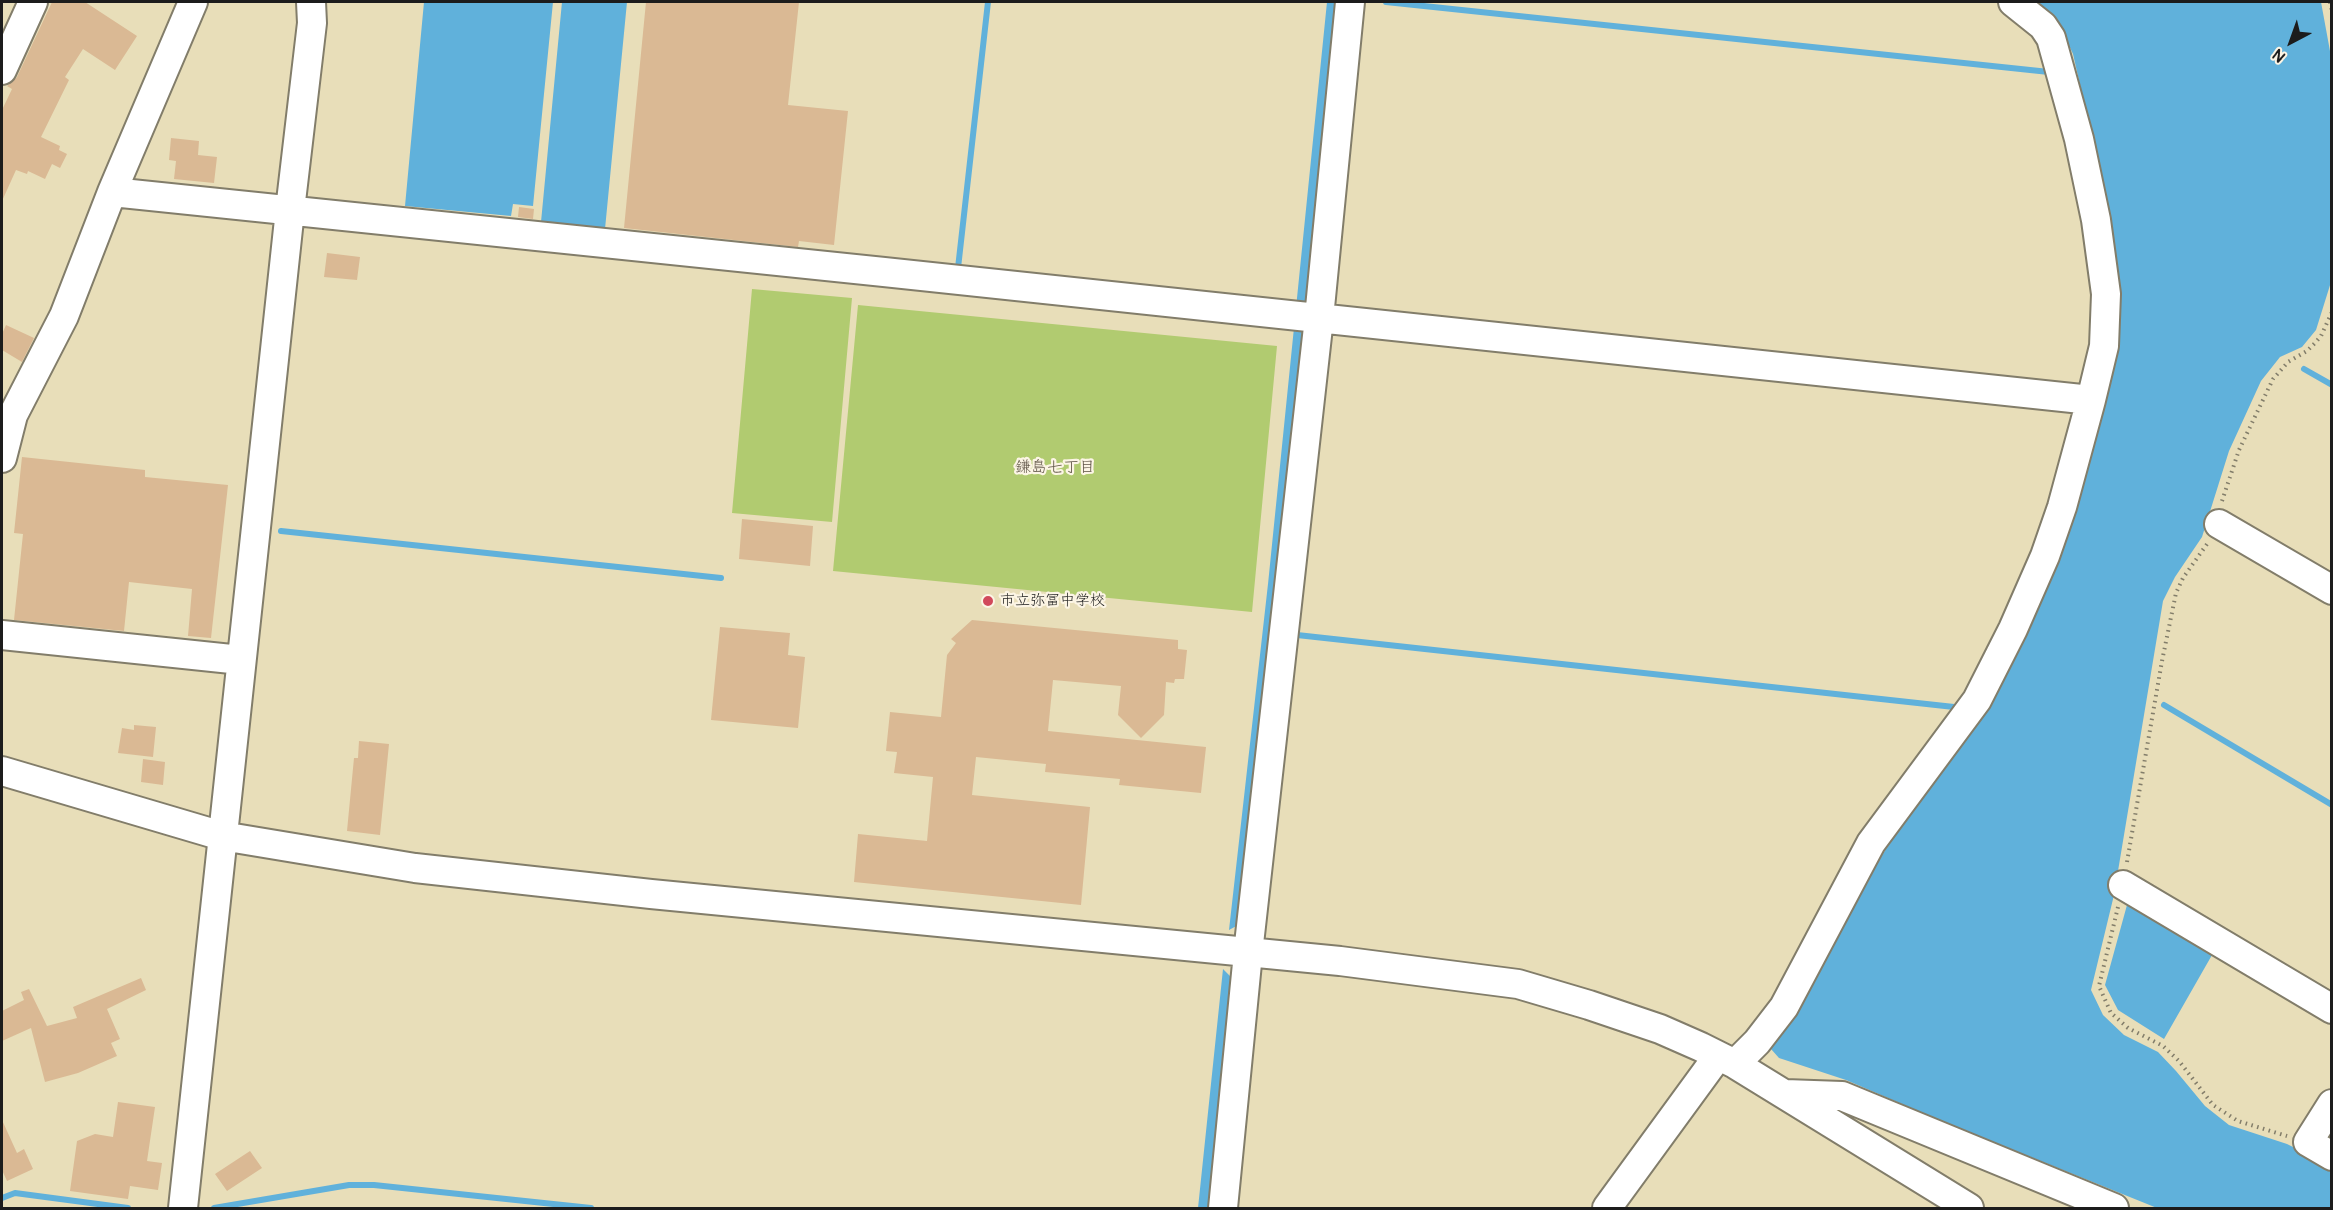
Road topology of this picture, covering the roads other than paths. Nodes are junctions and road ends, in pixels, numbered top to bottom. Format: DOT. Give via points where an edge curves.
graph roads {
  1 [pos="193,2"];
  2 [pos="311,2"];
  3 [pos="1350,2"];
  4 [pos="2013,2"];
  5 [pos="22,6"];
  6 [pos="2,70"];
  7 [pos="112,192"];
  8 [pos="290,210"];
  9 [pos="1306,317"];
  10 [pos="2091,400"];
  11 [pos="2,459"];
  12 [pos="2218,524"];
  13 [pos="2331,590"];
  14 [pos="2,635"];
  15 [pos="241,660"];
  16 [pos="2,771"];
  17 [pos="222,836"];
  18 [pos="2123,885"];
  19 [pos="1248,953"];
  20 [pos="2331,1008"];
  21 [pos="1727,1060"];
  22 [pos="1783,1094"];
  23 [pos="2331,1104"];
  24 [pos="2320,1149"];
  25 [pos="183,1209"];
  26 [pos="1223,1209"];
  27 [pos="1607,1209"];
  28 [pos="1969,1209"];
  29 [pos="2114,1209"];
  1 -- 7 [label="street"];
  2 -- 8 [label="street" via="312,23"];
  3 -- 9 [label="street"];
  4 -- 10 [label="street" via="2043,26 2051,38 2093,208 2106,294 2104,346"];
  5 -- 6 [label="street"];
  7 -- 8 [label="street"];
  7 -- 11 [label="street" via="64,316 13,415"];
  8 -- 9 [label="street"];
  8 -- 15 [label="street"];
  9 -- 10 [label="street"];
  9 -- 19 [label="street"];
  10 -- 21 [label="street" via="2045,556 1977,700 1871,843 1784,1007 1757,1042"];
  12 -- 13 [label="street"];
  14 -- 15 [label="street"];
  15 -- 17 [label="street"];
  16 -- 17 [label="street"];
  17 -- 19 [label="street" via="427,869"];
  17 -- 25 [label="street"];
  18 -- 20 [label="street"];
  19 -- 21 [label="street" via="1518,984 1660,1029"];
  19 -- 26 [label="street"];
  21 -- 22 [label="street"];
  21 -- 27 [label="street"];
  22 -- 28 [label="street"];
  22 -- 29 [label="street" via="1842,1096"];
  23 -- 24 [label="street"];
}
